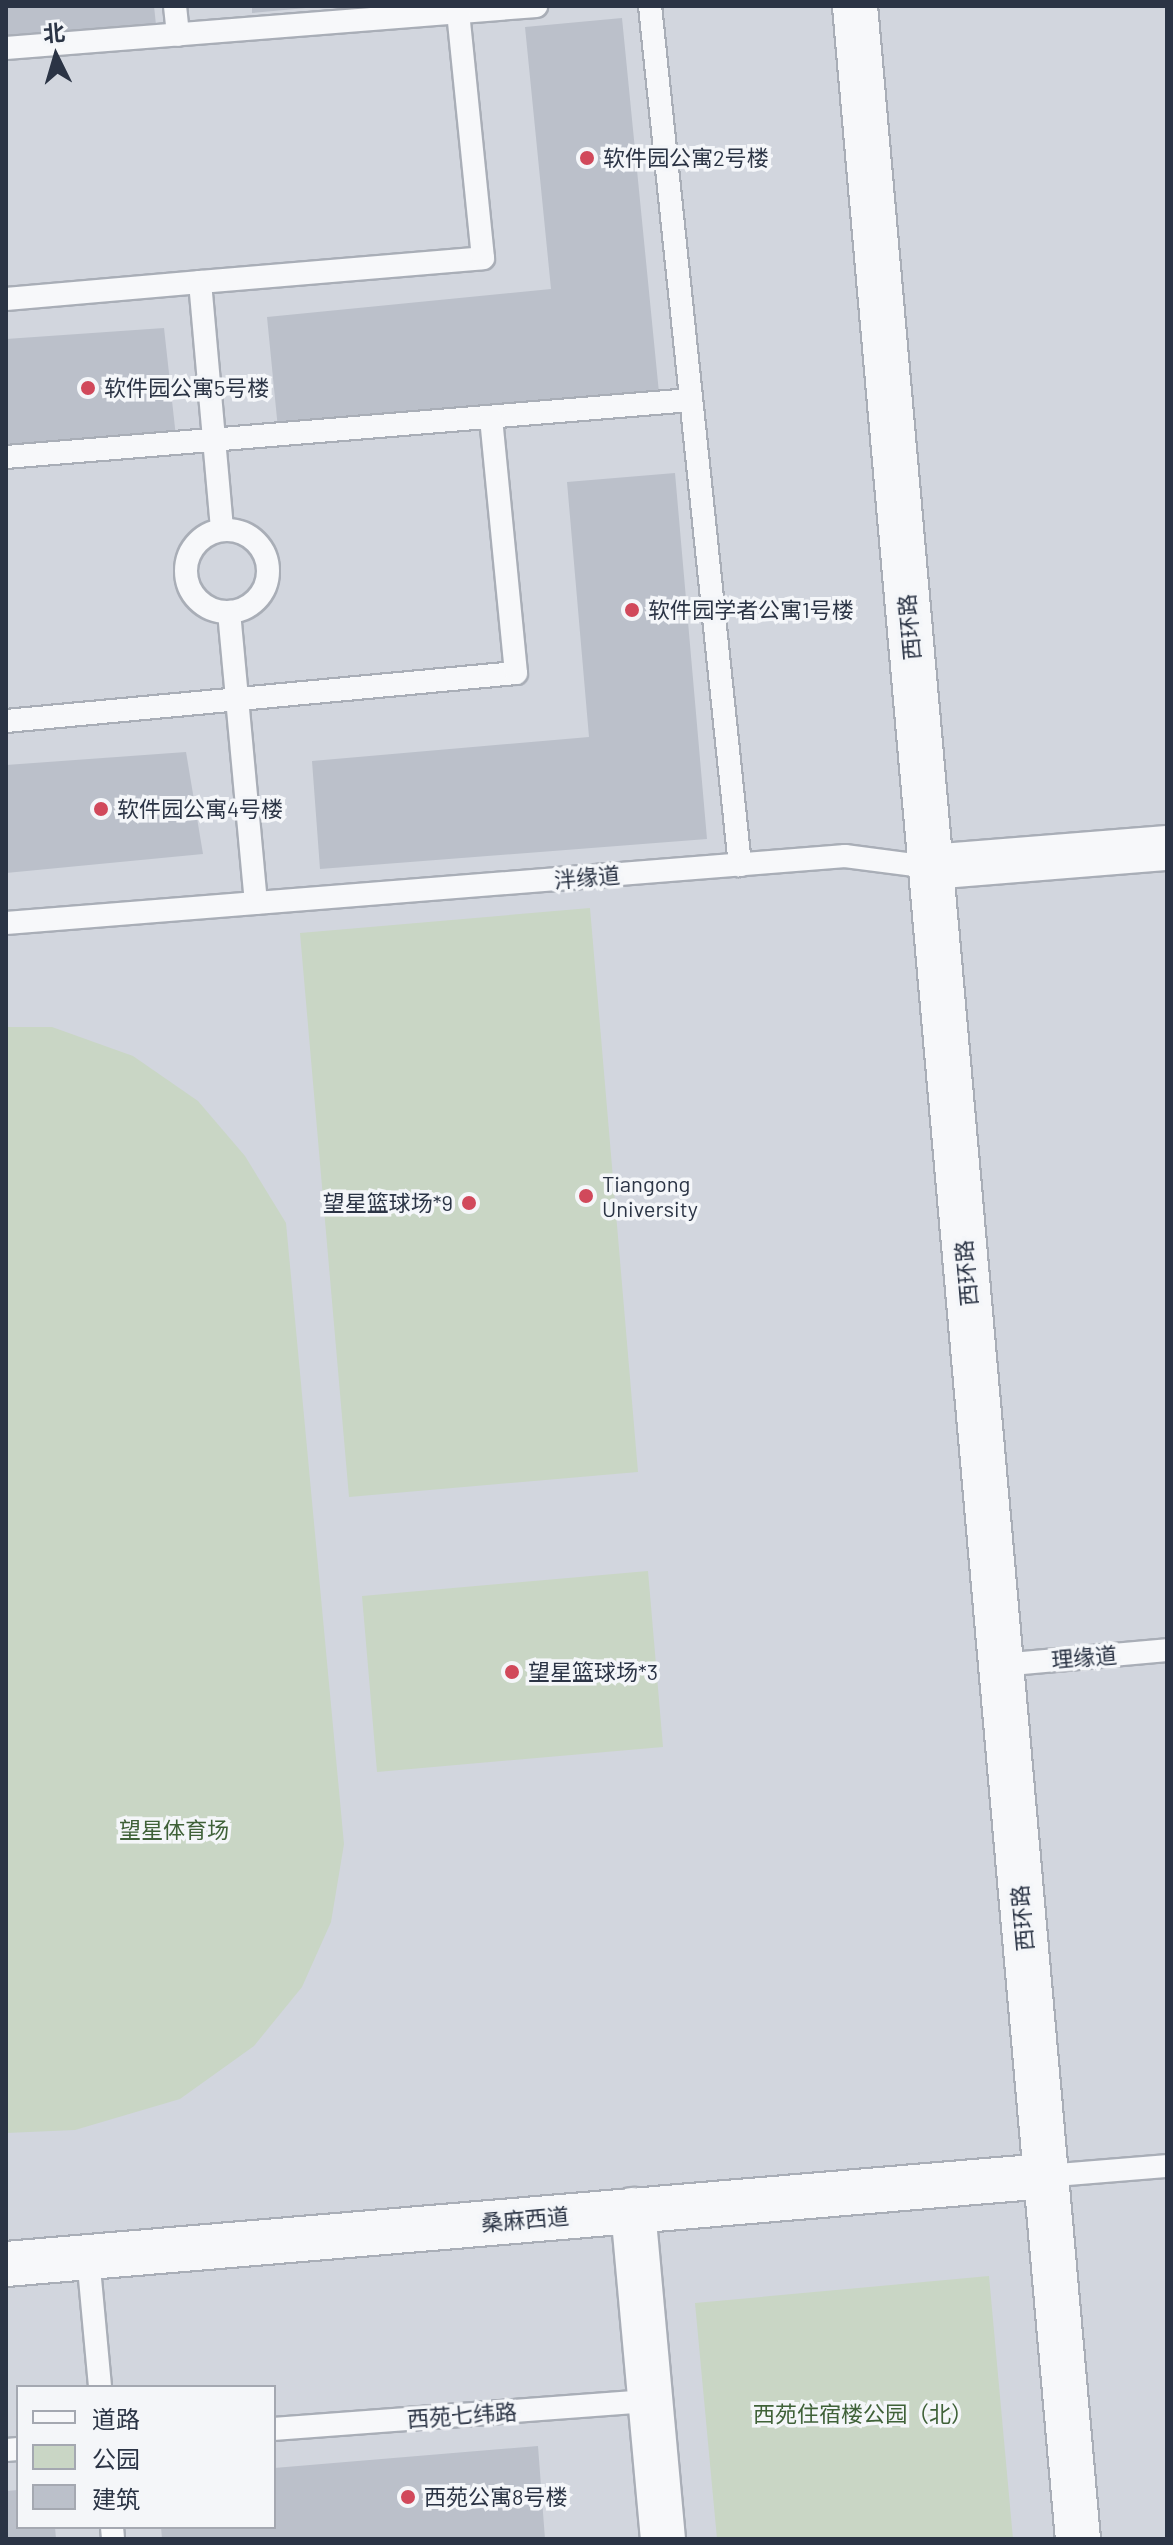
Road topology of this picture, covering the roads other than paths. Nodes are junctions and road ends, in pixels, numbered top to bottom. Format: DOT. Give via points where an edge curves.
graph roads {
  1 [pos="175,6"];
  2 [pos="536,6"];
  3 [pos="650,6"];
  4 [pos="855,6"];
  5 [pos="458,12"];
  6 [pos="178,35"];
  7 [pos="6,48"];
  8 [pos="200,282"];
  9 [pos="6,299"];
  10 [pos="691,400"];
  11 [pos="491,417"];
  12 [pos="214,440"];
  13 [pos="6,457"];
  14 [pos="222,530"];
  15 [pos="229,612"];
  16 [pos="237,699"];
  17 [pos="6,721"];
  18 [pos="1167,848"];
  19 [pos="740,865"];
  20 [pos="930,867"];
  21 [pos="256,903"];
  22 [pos="6,923"];
  23 [pos="1167,1650"];
  24 [pos="1000,1665"];
  25 [pos="1167,2166"];
  26 [pos="1045,2176"];
  27 [pos="633,2210"];
  28 [pos="88,2257"];
  29 [pos="6,2264"];
  30 [pos="100,2385"];
  31 [pos="650,2401"];
  32 [pos="276,2429"];
  33 [pos="663,2539"];
  34 [pos="1078,2539"];
  1 -- 6 [label="lane"];
  2 -- 5 [label="lane"];
  3 -- 10 [label="lane"];
  4 -- 20 [label="street, 西环路"];
  5 -- 6 [label="lane"];
  5 -- 8 [label="lane" via="483,258"];
  6 -- 7 [label="lane"];
  8 -- 9 [label="lane"];
  8 -- 12 [label="lane"];
  10 -- 11 [label="lane"];
  10 -- 19 [label="lane"];
  11 -- 12 [label="lane"];
  11 -- 16 [label="lane" via="516,673"];
  12 -- 13 [label="lane"];
  12 -- 14 [label="lane"];
  14 -- 15 [label="lane" via="208,534 189,554 187,582 202,605"];
  14 -- 15 [label="lane" via="258,544 268,568 262,592 242,610"];
  15 -- 16 [label="lane"];
  16 -- 17 [label="lane"];
  16 -- 21 [label="lane"];
  18 -- 20 [label="street, 泮缘道"];
  19 -- 20 [label="lane, 泮缘道" via="845,856"];
  19 -- 21 [label="lane, 泮缘道"];
  20 -- 24 [label="street, 西环路"];
  21 -- 22 [label="lane, 泮缘道"];
  23 -- 24 [label="lane, 理缘道"];
  24 -- 26 [label="street, 西环路"];
  25 -- 26 [label="lane"];
  26 -- 27 [label="street, 桑麻西道"];
  26 -- 34 [label="street, 西环路"];
  27 -- 28 [label="street, 桑麻西道"];
  27 -- 31 [label="street"];
  28 -- 29 [label="street, 桑麻西道"];
  28 -- 30 [label="lane"];
  31 -- 32 [label="lane, 西苑七纬路"];
  31 -- 33 [label="street"];
}
